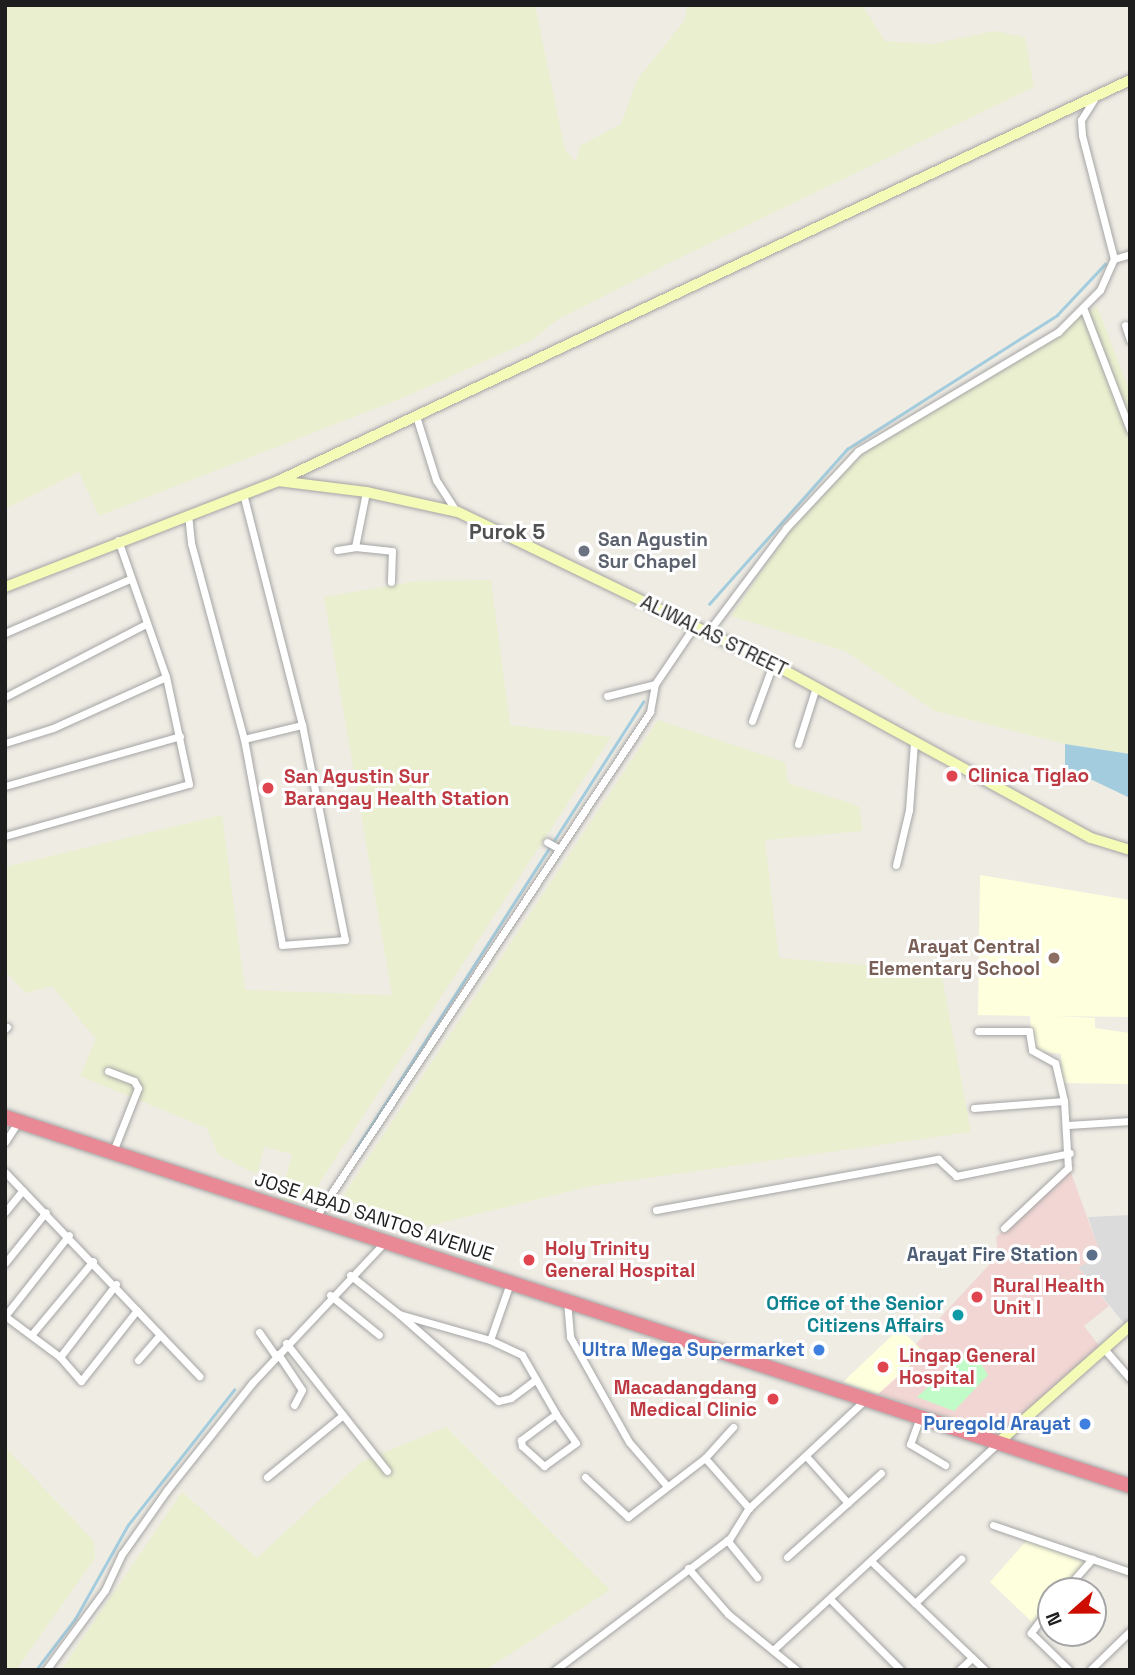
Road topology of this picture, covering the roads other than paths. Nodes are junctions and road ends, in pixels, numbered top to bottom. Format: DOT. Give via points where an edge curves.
graph roads {
  1 [pos="1130,80"];
  2 [pos="1096,96"];
  3 [pos="1130,254"];
  4 [pos="1114,259"];
  5 [pos="1084,310"];
  6 [pos="1125,325"];
  7 [pos="1130,340"];
  8 [pos="416,416"];
  9 [pos="1130,430"];
  10 [pos="278,481"];
  11 [pos="366,492"];
  12 [pos="243,494"];
  13 [pos="458,512"];
  14 [pos="188,514"];
  15 [pos="117,540"];
  16 [pos="355,547"];
  17 [pos="337,550"];
  18 [pos="130,579"];
  19 [pos="391,582"];
  20 [pos="5,587"];
  21 [pos="146,624"];
  22 [pos="692,628"];
  23 [pos="708,632"];
  24 [pos="5,633"];
  25 [pos="773,664"];
  26 [pos="166,677"];
  27 [pos="655,684"];
  28 [pos="816,687"];
  29 [pos="607,696"];
  30 [pos="5,697"];
  31 [pos="752,721"];
  32 [pos="302,725"];
  33 [pos="180,736"];
  34 [pos="244,740"];
  35 [pos="914,742"];
  36 [pos="5,743"];
  37 [pos="799,744"];
  38 [pos="5,786"];
  39 [pos="5,836"];
  40 [pos="547,842"];
  41 [pos="557,848"];
  42 [pos="1130,850"];
  43 [pos="896,865"];
  44 [pos="978,1031"];
  45 [pos="108,1071"];
  46 [pos="1064,1101"];
  47 [pos="974,1108"];
  48 [pos="12,1119"];
  49 [pos="1130,1121"];
  50 [pos="1068,1125"];
  51 [pos="5,1142"];
  52 [pos="114,1149"];
  53 [pos="1070,1153"];
  54 [pos="5,1172"];
  55 [pos="23,1190"];
  56 [pos="656,1210"];
  57 [pos="5,1212"];
  58 [pos="46,1212"];
  59 [pos="314,1219"];
  60 [pos="1004,1228"];
  61 [pos="69,1236"];
  62 [pos="384,1243"];
  63 [pos="93,1261"];
  64 [pos="5,1263"];
  65 [pos="350,1275"];
  66 [pos="510,1282"];
  67 [pos="116,1284"];
  68 [pos="330,1295"];
  69 [pos="567,1301"];
  70 [pos="137,1310"];
  71 [pos="399,1314"];
  72 [pos="5,1316"];
  73 [pos="1130,1326"];
  74 [pos="259,1332"];
  75 [pos="32,1334"];
  76 [pos="160,1335"];
  77 [pos="379,1335"];
  78 [pos="490,1340"];
  79 [pos="286,1343"];
  80 [pos="1106,1351"];
  81 [pos="277,1355"];
  82 [pos="60,1357"];
  83 [pos="138,1360"];
  84 [pos="199,1376"];
  85 [pos="536,1379"];
  86 [pos="1130,1379"];
  87 [pos="866,1399"];
  88 [pos="294,1405"];
  89 [pos="555,1414"];
  90 [pos="343,1415"];
  91 [pos="920,1416"];
  92 [pos="733,1427"];
  93 [pos="1000,1441"];
  94 [pos="806,1456"];
  95 [pos="705,1458"];
  96 [pos="945,1465"];
  97 [pos="387,1471"];
  98 [pos="881,1473"];
  99 [pos="586,1476"];
  100 [pos="267,1477"];
  101 [pos="667,1486"];
  102 [pos="1130,1486"];
  103 [pos="848,1503"];
  104 [pos="748,1508"];
  105 [pos="993,1525"];
  106 [pos="727,1540"];
  107 [pos="787,1557"];
  108 [pos="961,1559"];
  109 [pos="1092,1559"];
  110 [pos="872,1562"];
  111 [pos="688,1568"];
  112 [pos="1130,1572"];
  113 [pos="757,1577"];
  114 [pos="1076,1577"];
  115 [pos="830,1599"];
  116 [pos="915,1603"];
  117 [pos="1037,1625"];
  118 [pos="1130,1631"];
  119 [pos="1037,1639"];
  120 [pos="1045,1647"];
  121 [pos="773,1650"];
  122 [pos="972,1658"];
  123 [pos="46,1670"];
  124 [pos="555,1670"];
  125 [pos="797,1670"];
  126 [pos="901,1670"];
  127 [pos="959,1670"];
  128 [pos="985,1670"];
  129 [pos="1069,1670"];
  130 [pos="1090,1670"];
  1 -- 2 [label="street"];
  2 -- 4 [label="street" via="1081,120 1082,135"];
  2 -- 8 [label="street"];
  3 -- 4 [label="street"];
  4 -- 5 [label="street" via="1100,290"];
  5 -- 9 [label="street"];
  5 -- 23 [label="street" via="1058,332 858,451 786,527"];
  6 -- 7 [label="street"];
  8 -- 10 [label="street"];
  8 -- 13 [label="street" via="436,480"];
  10 -- 11 [label="street, ALIWALAS STREET"];
  10 -- 12 [label="street"];
  11 -- 13 [label="street, ALIWALAS STREET"];
  11 -- 16 [label="street"];
  12 -- 14 [label="street"];
  12 -- 32 [label="street"];
  13 -- 22 [label="street, ALIWALAS STREET"];
  14 -- 15 [label="street"];
  14 -- 34 [label="street" via="191,543"];
  15 -- 18 [label="street"];
  15 -- 20 [label="street"];
  16 -- 17 [label="street"];
  16 -- 19 [label="street" via="392,551"];
  18 -- 21 [label="street"];
  18 -- 24 [label="street"];
  21 -- 26 [label="street"];
  21 -- 30 [label="street"];
  22 -- 23 [label="street, ALIWALAS STREET"];
  22 -- 27 [label="street"];
  23 -- 25 [label="street, ALIWALAS STREET"];
  25 -- 28 [label="street, ALIWALAS STREET"];
  25 -- 31 [label="street"];
  26 -- 33 [label="street"];
  26 -- 36 [label="street" via="53,729"];
  27 -- 29 [label="street"];
  27 -- 41 [label="street" via="650,712"];
  28 -- 35 [label="street, ALIWALAS STREET"];
  28 -- 37 [label="street"];
  32 -- 34 [label="street"];
  32 -- 34 [label="street" via="345,940 282,945"];
  33 -- 38 [label="street"];
  33 -- 39 [label="street" via="188,787"];
  35 -- 42 [label="street, ALIWALAS STREET" via="1091,838"];
  35 -- 43 [label="street" via="909,810"];
  40 -- 41 [label="street"];
  41 -- 59 [label="street"];
  44 -- 46 [label="street" via="1029,1031 1032,1050 1055,1063"];
  45 -- 52 [label="street" via="134,1081 138,1088"];
  46 -- 47 [label="street"];
  46 -- 50 [label="street"];
  48 -- 51 [label="street"];
  48 -- 52 [label="highway, JOSE ABAD SANTOS AVENUE"];
  49 -- 50 [label="street"];
  50 -- 53 [label="street"];
  52 -- 59 [label="highway, JOSE ABAD SANTOS AVENUE"];
  53 -- 56 [label="street" via="956,1176 938,1159"];
  53 -- 60 [label="street" via="1068,1168"];
  54 -- 55 [label="street"];
  55 -- 57 [label="street"];
  55 -- 58 [label="street"];
  58 -- 61 [label="street"];
  58 -- 64 [label="street"];
  59 -- 62 [label="highway, JOSE ABAD SANTOS AVENUE"];
  61 -- 63 [label="street"];
  61 -- 72 [label="street"];
  62 -- 65 [label="street"];
  62 -- 66 [label="highway, JOSE ABAD SANTOS AVENUE"];
  63 -- 67 [label="street"];
  63 -- 75 [label="street"];
  65 -- 68 [label="street"];
  65 -- 71 [label="street"];
  66 -- 69 [label="highway, JOSE ABAD SANTOS AVENUE"];
  66 -- 78 [label="street"];
  67 -- 70 [label="street"];
  67 -- 82 [label="street"];
  68 -- 77 [label="street"];
  68 -- 79 [label="street"];
  69 -- 87 [label="highway, JOSE ABAD SANTOS AVENUE"];
  69 -- 101 [label="street" via="570,1337 629,1442"];
  70 -- 76 [label="street"];
  70 -- 82 [label="street" via="84,1381 77,1379"];
  71 -- 78 [label="street"];
  71 -- 85 [label="street" via="498,1402"];
  72 -- 75 [label="street"];
  73 -- 80 [label="street"];
  74 -- 81 [label="street"];
  75 -- 82 [label="street"];
  76 -- 83 [label="street"];
  76 -- 84 [label="street"];
  78 -- 85 [label="street" via="522,1355"];
  79 -- 81 [label="street"];
  79 -- 90 [label="street"];
  80 -- 86 [label="street"];
  80 -- 93 [label="street"];
  81 -- 88 [label="street" via="302,1390"];
  81 -- 123 [label="street" via="167,1490 122,1554 105,1590"];
  85 -- 89 [label="street"];
  87 -- 91 [label="highway, JOSE ABAD SANTOS AVENUE"];
  87 -- 94 [label="street"];
  89 -- 89 [label="street" via="521,1440 544,1466 576,1443"];
  90 -- 97 [label="street"];
  90 -- 100 [label="street"];
  91 -- 93 [label="highway, JOSE ABAD SANTOS AVENUE"];
  91 -- 96 [label="street" via="910,1444"];
  92 -- 95 [label="street"];
  93 -- 102 [label="highway, JOSE ABAD SANTOS AVENUE"];
  93 -- 110 [label="street"];
  94 -- 103 [label="street"];
  94 -- 104 [label="street"];
  95 -- 101 [label="street"];
  95 -- 104 [label="street"];
  98 -- 103 [label="street"];
  99 -- 101 [label="street" via="628,1517"];
  103 -- 107 [label="street"];
  104 -- 106 [label="street"];
  105 -- 109 [label="street"];
  106 -- 111 [label="street"];
  106 -- 113 [label="street"];
  108 -- 116 [label="street"];
  109 -- 112 [label="street"];
  109 -- 114 [label="street"];
  110 -- 115 [label="street"];
  110 -- 116 [label="street"];
  111 -- 121 [label="street" via="719,1606"];
  111 -- 124 [label="street"];
  115 -- 121 [label="street"];
  115 -- 126 [label="street"];
  116 -- 122 [label="street"];
  117 -- 119 [label="street" via="1031,1633"];
  118 -- 130 [label="street"];
  120 -- 129 [label="street"];
  121 -- 125 [label="street"];
  122 -- 127 [label="street"];
  122 -- 128 [label="street"];
}
